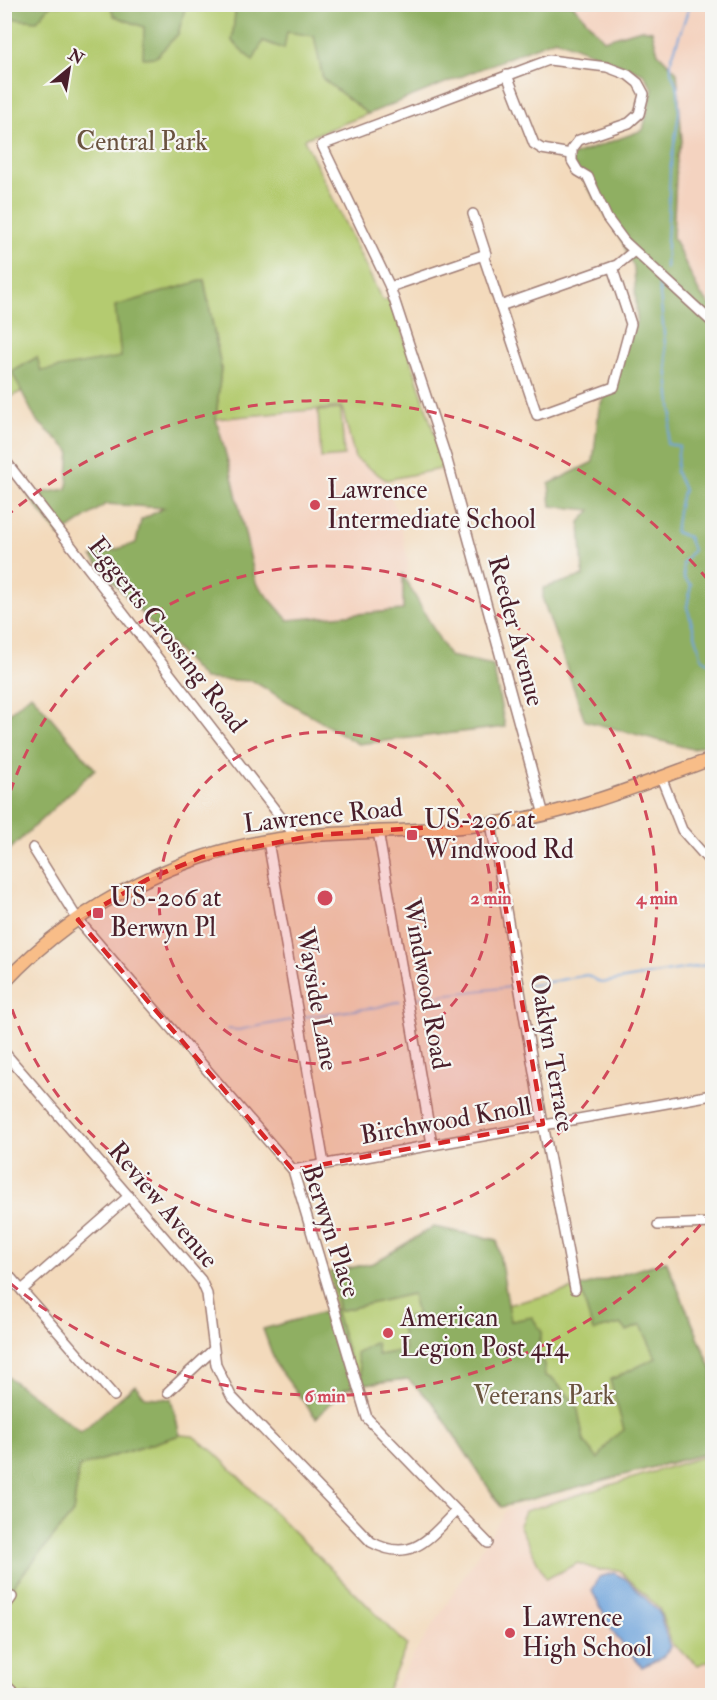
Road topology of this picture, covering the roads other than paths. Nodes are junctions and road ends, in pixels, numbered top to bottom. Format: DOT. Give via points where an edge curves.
graph roads {
  1 [pos="507,75"];
  2 [pos="571,154"];
  3 [pos="473,214"];
  4 [pos="634,251"];
  5 [pos="483,255"];
  6 [pos="612,267"];
  7 [pos="390,287"];
  8 [pos="500,306"];
  9 [pos="712,322"];
  10 [pos="4,459"];
  11 [pos="712,759"];
  12 [pos="662,777"];
  13 [pos="544,815"];
  14 [pos="491,823"];
  15 [pos="378,831"];
  16 [pos="296,837"];
  17 [pos="268,841"];
  18 [pos="33,848"];
  19 [pos="712,864"];
  20 [pos="78,920"];
  21 [pos="4,983"];
  22 [pos="4,1052"];
  23 [pos="712,1095"];
  24 [pos="543,1124"];
  25 [pos="432,1144"];
  26 [pos="324,1164"];
  27 [pos="293,1170"];
  28 [pos="129,1196"];
  29 [pos="712,1223"];
  30 [pos="658,1225"];
  31 [pos="4,1270"];
  32 [pos="575,1288"];
  33 [pos="22,1290"];
  34 [pos="213,1350"];
  35 [pos="168,1392"];
  36 [pos="114,1396"];
  37 [pos="456,1511"];
  38 [pos="485,1540"];
  39 [pos="12,1597"];
  40 [pos="4,1608"];
  41 [pos="4,1682"];
  42 [pos="18,1695"];
  1 -- 2 [label="street" via="534,144"];
  1 -- 2 [label="street" via="555,60 607,68 638,83 644,101 635,119 579,140"];
  1 -- 7 [label="street, Reeder Avenue" via="322,145"];
  2 -- 4 [label="street" via="574,166 588,177 607,219"];
  3 -- 5 [label="street" via="486,254"];
  4 -- 6 [label="street"];
  4 -- 9 [label="street"];
  5 -- 7 [label="street"];
  5 -- 8 [label="street"];
  6 -- 8 [label="street"];
  6 -- 8 [label="street" via="632,324 614,387 537,415"];
  7 -- 13 [label="street, Reeder Avenue" via="447,460"];
  10 -- 16 [label="street, Eggerts Crossing Road"];
  11 -- 12 [label="main road, Lawrence Road"];
  12 -- 13 [label="main road, Lawrence Road"];
  12 -- 19 [label="street" via="682,830"];
  13 -- 14 [label="main road, Lawrence Road"];
  14 -- 15 [label="main road, Lawrence Road"];
  14 -- 24 [label="street, Oaklyn Terrace"];
  15 -- 16 [label="main road, Lawrence Road"];
  15 -- 25 [label="street, Windwood Road"];
  16 -- 17 [label="main road, Lawrence Road"];
  17 -- 20 [label="main road, Lawrence Road" via="171,869 119,894"];
  17 -- 26 [label="street, Wayside Lane"];
  18 -- 20 [label="street, Berwyn Place"];
  20 -- 21 [label="main road, Lawrence Road"];
  20 -- 27 [label="street, Berwyn Place"];
  22 -- 28 [label="street, Review Avenue"];
  23 -- 24 [label="street, Birchwood Knoll"];
  24 -- 25 [label="street, Birchwood Knoll"];
  24 -- 32 [label="street, Oaklyn Terrace"];
  25 -- 26 [label="street, Birchwood Knoll"];
  26 -- 27 [label="street, Birchwood Knoll"];
  27 -- 37 [label="street, Berwyn Place" via="367,1418"];
  28 -- 33 [label="street"];
  28 -- 34 [label="street, Review Avenue" via="205,1287"];
  29 -- 30 [label="street"];
  31 -- 33 [label="street"];
  33 -- 36 [label="street"];
  34 -- 35 [label="street"];
  34 -- 37 [label="street, Review Avenue" via="221,1378 235,1402 371,1542 397,1551 414,1548"];
  37 -- 38 [label="street, Berwyn Place"];
  39 -- 40 [label="street"];
  41 -- 42 [label="street"];
}
